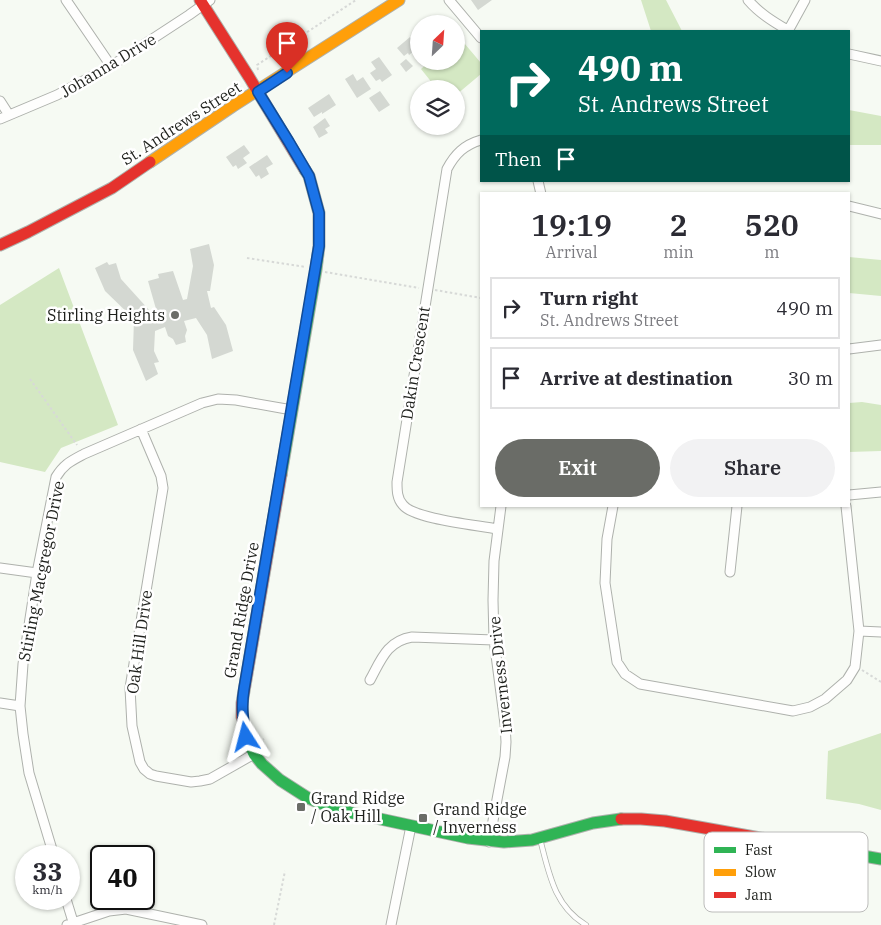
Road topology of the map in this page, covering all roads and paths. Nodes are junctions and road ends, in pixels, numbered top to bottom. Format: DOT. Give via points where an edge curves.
graph roads {
  1 [pos="66,0"];
  2 [pos="356,0"];
  3 [pos="399,0"];
  4 [pos="449,0"];
  5 [pos="748,0"];
  6 [pos="805,0"];
  7 [pos="204,2"];
  8 [pos="787,30"];
  9 [pos="790,30"];
  10 [pos="480,37"];
  11 [pos="850,54"];
  12 [pos="881,61"];
  13 [pos="257,65"];
  14 [pos="111,66"];
  15 [pos="258,92"];
  16 [pos="0,101"];
  17 [pos="9,115"];
  18 [pos="0,119"];
  19 [pos="480,140"];
  20 [pos="850,206"];
  21 [pos="881,214"];
  22 [pos="0,245"];
  23 [pos="247,258"];
  24 [pos="308,267"];
  25 [pos="323,272"];
  26 [pos="422,288"];
  27 [pos="433,290"];
  28 [pos="480,298"];
  29 [pos="881,345"];
  30 [pos="850,349"];
  31 [pos="30,380"];
  32 [pos="292,410"];
  33 [pos="141,429"];
  34 [pos="77,445"];
  35 [pos="881,492"];
  36 [pos="850,495"];
  37 [pos="501,507"];
  38 [pos="613,507"];
  39 [pos="737,507"];
  40 [pos="846,507"];
  41 [pos="497,529"];
  42 [pos="0,568"];
  43 [pos="730,572"];
  44 [pos="37,573"];
  45 [pos="859,631"];
  46 [pos="881,632"];
  47 [pos="494,640"];
  48 [pos="855,666"];
  49 [pos="370,680"];
  50 [pos="881,682"];
  51 [pos="0,704"];
  52 [pos="20,706"];
  53 [pos="254,754"];
  54 [pos="411,826"];
  55 [pos="726,832"];
  56 [pos="539,838"];
  57 [pos="489,842"];
  58 [pos="51,845"];
  59 [pos="868,857"];
  60 [pos="881,859"];
  61 [pos="285,871"];
  62 [pos="68,910"];
  63 [pos="71,924"];
  64 [pos="202,925"];
  65 [pos="274,925"];
  66 [pos="391,925"];
  67 [pos="586,925"];
  1 -- 14 [label="street"];
  2 -- 13 [label="path"];
  3 -- 15 [label="street, St. Andrews Street"];
  4 -- 10 [label="street"];
  5 -- 8 [label="street"];
  6 -- 9 [label="street"];
  7 -- 14 [label="street, Johanna Drive"];
  7 -- 15 [label="street, Grand Ridge Drive"];
  11 -- 12 [label="street"];
  14 -- 17 [label="street, Johanna Drive" via="57,95"];
  15 -- 22 [label="street, St. Andrews Street" via="112,188"];
  15 -- 32 [label="street, Grand Ridge Drive" via="309,176 319,213 319,246"];
  16 -- 17 [label="street"];
  17 -- 18 [label="street, Johanna Drive"];
  19 -- 41 [label="street, Dakin Crescent" via="462,149 447,169 396,482 402,505 413,512"];
  20 -- 21 [label="street"];
  23 -- 24 [label="path"];
  25 -- 26 [label="path"];
  27 -- 28 [label="path"];
  29 -- 30 [label="street"];
  31 -- 34 [label="path"];
  32 -- 33 [label="street, Stirling Macgregor Drive" via="218,400 202,403"];
  32 -- 53 [label="street, Grand Ridge Drive" via="242,703 246,737"];
  33 -- 44 [label="street, Stirling Macgregor Drive" via="84,454 62,468 56,478"];
  33 -- 53 [label="street, Oak Hill Drive" via="163,488 130,688 132,726 140,762 150,774 191,782 210,779"];
  35 -- 36 [label="street"];
  37 -- 41 [label="street, Inverness Drive"];
  38 -- 48 [label="street" via="605,583 616,662 625,674 640,684 793,712 826,699 847,680"];
  39 -- 43 [label="street"];
  40 -- 45 [label="street"];
  41 -- 47 [label="street, Inverness Drive"];
  42 -- 44 [label="street"];
  44 -- 52 [label="street, Stirling Macgregor Drive"];
  45 -- 46 [label="street"];
  45 -- 48 [label="street"];
  47 -- 49 [label="street" via="402,638 386,651"];
  47 -- 57 [label="street, Inverness Drive" via="506,742"];
  48 -- 50 [label="path"];
  51 -- 52 [label="street"];
  52 -- 58 [label="street, Stirling Macgregor Drive" via="29,773"];
  53 -- 54 [label="street, Grand Ridge Drive" via="280,780 320,804"];
  54 -- 57 [label="street, Grand Ridge Drive"];
  54 -- 66 [label="street"];
  55 -- 56 [label="street, Grand Ridge Drive" via="643,818 620,818"];
  56 -- 57 [label="street, Grand Ridge Drive"];
  56 -- 67 [label="lane" via="560,901"];
  59 -- 60 [label="street, Grand Ridge Drive"];
  61 -- 65 [label="path"];
  62 -- 63 [label="street"];
  63 -- 64 [label="street" via="109,911 126,909"];
}
